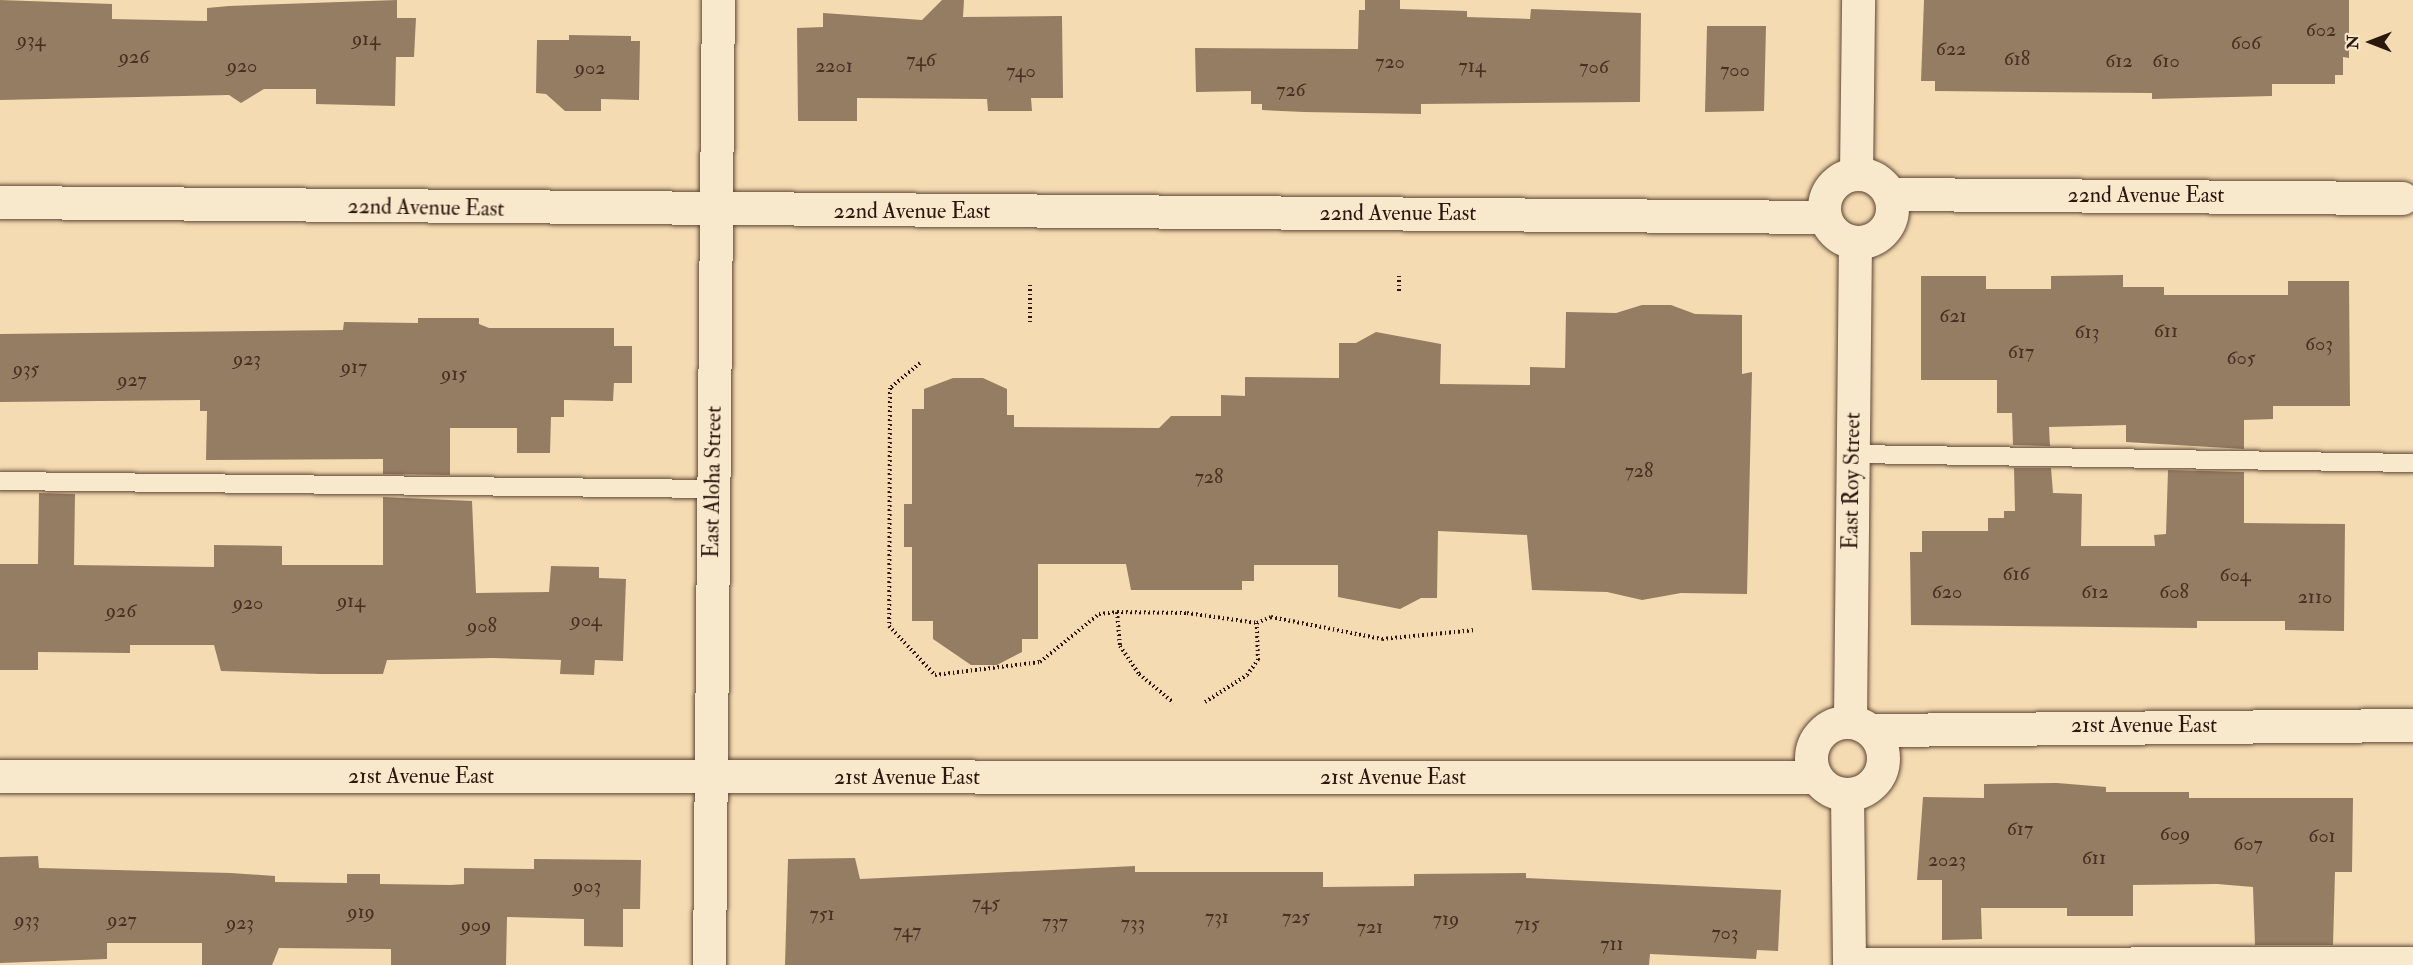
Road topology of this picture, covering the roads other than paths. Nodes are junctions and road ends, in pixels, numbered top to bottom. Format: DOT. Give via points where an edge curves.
graph roads {
  1 [pos="718,0"];
  2 [pos="1858,0"];
  3 [pos="1856,173"];
  4 [pos="1889,194"];
  5 [pos="2409,197"];
  6 [pos="0,202"];
  7 [pos="716,212"];
  8 [pos="1825,217"];
  9 [pos="1855,242"];
  10 [pos="1853,454"];
  11 [pos="2413,463"];
  12 [pos="0,481"];
  13 [pos="713,489"];
  14 [pos="1862,724"];
  15 [pos="2413,724"];
  16 [pos="0,776"];
  17 [pos="1814,777"];
  18 [pos="710,778"];
  19 [pos="1847,796"];
  20 [pos="2413,956"];
  21 [pos="1849,961"];
  22 [pos="709,965"];
  1 -- 7 [label="street, East Aloha Street"];
  2 -- 3 [label="street"];
  3 -- 4 [label="street" via="1878,180"];
  3 -- 8 [label="street" via="1828,191"];
  4 -- 5 [label="street, 22nd Avenue East"];
  4 -- 9 [label="street" via="1892,208 1885,230"];
  6 -- 7 [label="street, 22nd Avenue East"];
  7 -- 8 [label="street, 22nd Avenue East"];
  7 -- 13 [label="street, East Aloha Street"];
  8 -- 9 [label="street" via="1835,233"];
  9 -- 10 [label="street, East Roy Street"];
  10 -- 11 [label="lane"];
  10 -- 14 [label="street, East Roy Street"];
  12 -- 13 [label="lane"];
  13 -- 18 [label="street, East Aloha Street"];
  14 -- 15 [label="street, 21st Avenue East"];
  14 -- 17 [label="street" via="1840,720 1821,737"];
  14 -- 19 [label="street" via="1881,740 1878,769 1861,791"];
  16 -- 18 [label="street, 21st Avenue East"];
  17 -- 18 [label="street, 21st Avenue East"];
  17 -- 19 [label="street" via="1833,795"];
  18 -- 22 [label="street, East Aloha Street"];
  19 -- 21 [label="street"];
  20 -- 21 [label="lane"];
}
